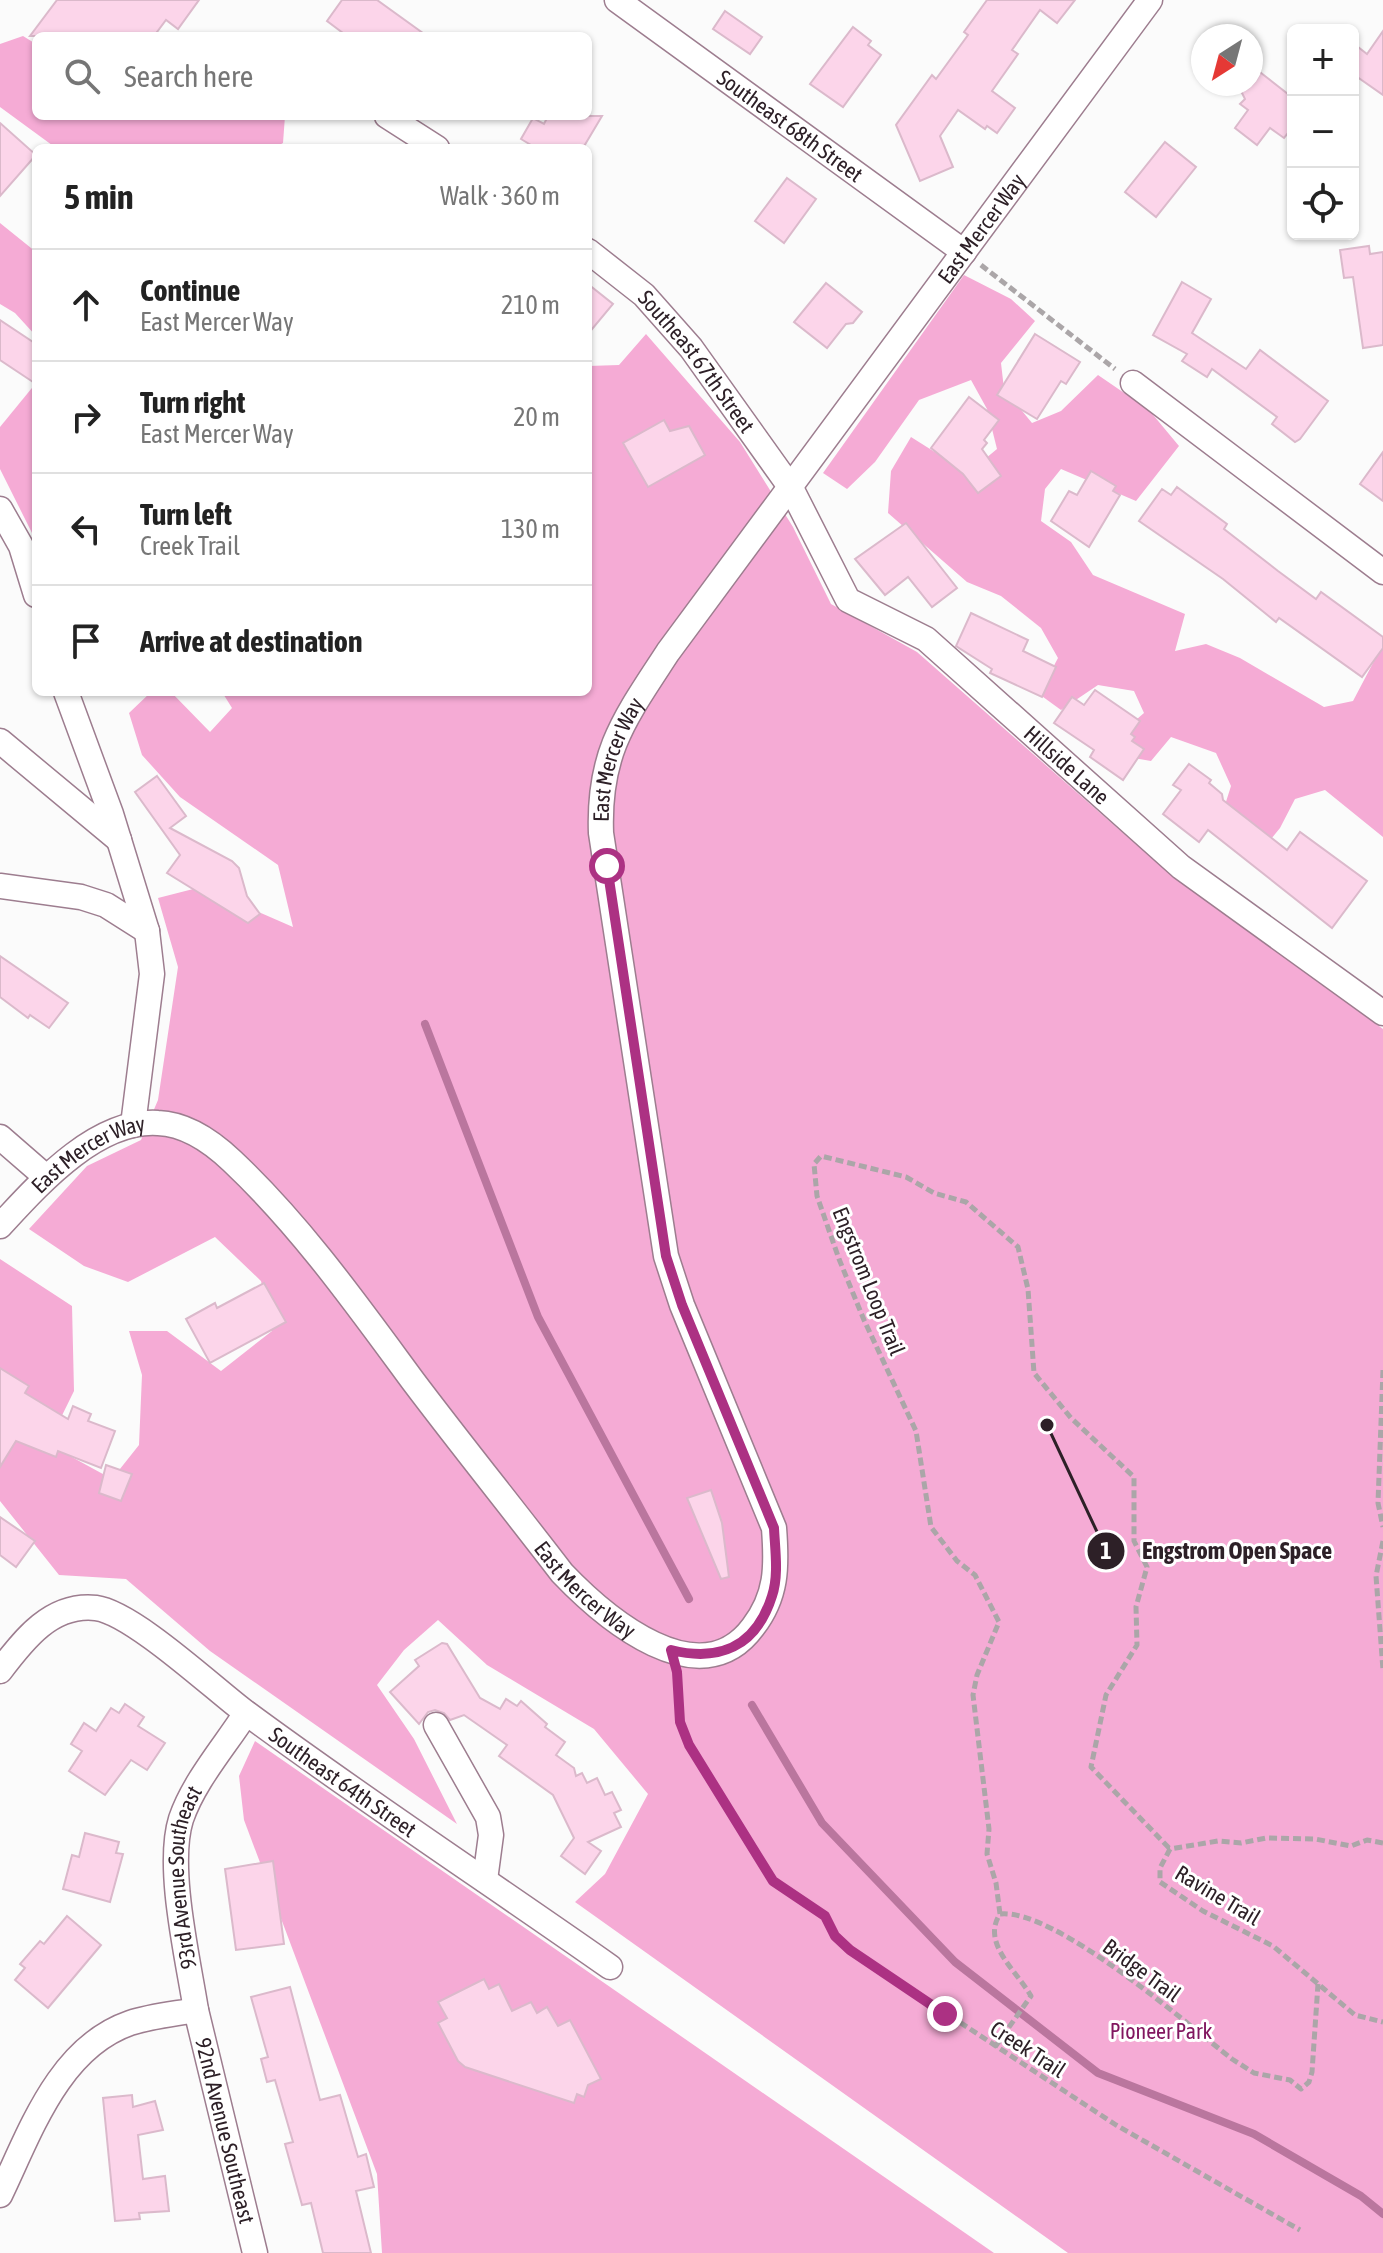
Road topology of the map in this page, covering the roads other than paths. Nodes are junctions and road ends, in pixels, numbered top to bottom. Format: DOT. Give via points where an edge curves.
graph roads {
  1 [pos="617,0"];
  2 [pos="1150,0"];
  3 [pos="393,120"];
  4 [pos="431,144"];
  5 [pos="964,252"];
  6 [pos="592,254"];
  7 [pos="1133,383"];
  8 [pos="791,488"];
  9 [pos="0,509"];
  10 [pos="1383,572"];
  11 [pos="32,582"];
  12 [pos="67,696"];
  13 [pos="0,741"];
  14 [pos="119,840"];
  15 [pos="0,886"];
  16 [pos="147,931"];
  17 [pos="1383,1013"];
  18 [pos="133,1125"];
  19 [pos="0,1137"];
  20 [pos="46,1177"];
  21 [pos="0,1226"];
  22 [pos="0,1671"];
  23 [pos="246,1713"];
  24 [pos="436,1725"];
  25 [pos="485,1880"];
  26 [pos="610,1967"];
  27 [pos="196,2010"];
  28 [pos="0,2195"];
  29 [pos="255,2253"];
  1 -- 5 [label="street, Southeast 68th Street"];
  2 -- 5 [label="street, East Mercer Way"];
  3 -- 4 [label="street"];
  5 -- 8 [label="street, East Mercer Way"];
  6 -- 8 [label="street, Southeast 67th Street" via="644,295 691,348"];
  7 -- 10 [label="street"];
  8 -- 17 [label="street, Hillside Lane" via="848,600 926,639 1181,867"];
  8 -- 18 [label="street, East Mercer Way" via="639,697 612,744 600,800 666,1256 774,1528 777,1568 772,1597 731,1651 714,1655 671,1650 612,1620 562,1573 328,1267 232,1161 183,1128 158,1122"];
  9 -- 11 [label="street" via="21,546"];
  12 -- 14 [label="street"];
  13 -- 14 [label="street"];
  14 -- 16 [label="street"];
  15 -- 16 [label="street" via="93,901"];
  16 -- 18 [label="street" via="152,974"];
  18 -- 20 [label="street, East Mercer Way" via="89,1144"];
  19 -- 20 [label="street"];
  20 -- 21 [label="street, East Mercer Way"];
  22 -- 23 [label="street, Southeast 64th Street" via="51,1617 75,1608 114,1613"];
  23 -- 25 [label="street, Southeast 64th Street"];
  23 -- 27 [label="street, 93rd Avenue Southeast" via="181,1820 179,1897"];
  24 -- 25 [label="street" via="488,1817"];
  25 -- 26 [label="street, Southeast 64th Street"];
  27 -- 28 [label="street" via="129,2024 80,2055 42,2109"];
  27 -- 29 [label="street, 92nd Avenue Southeast"];
}
